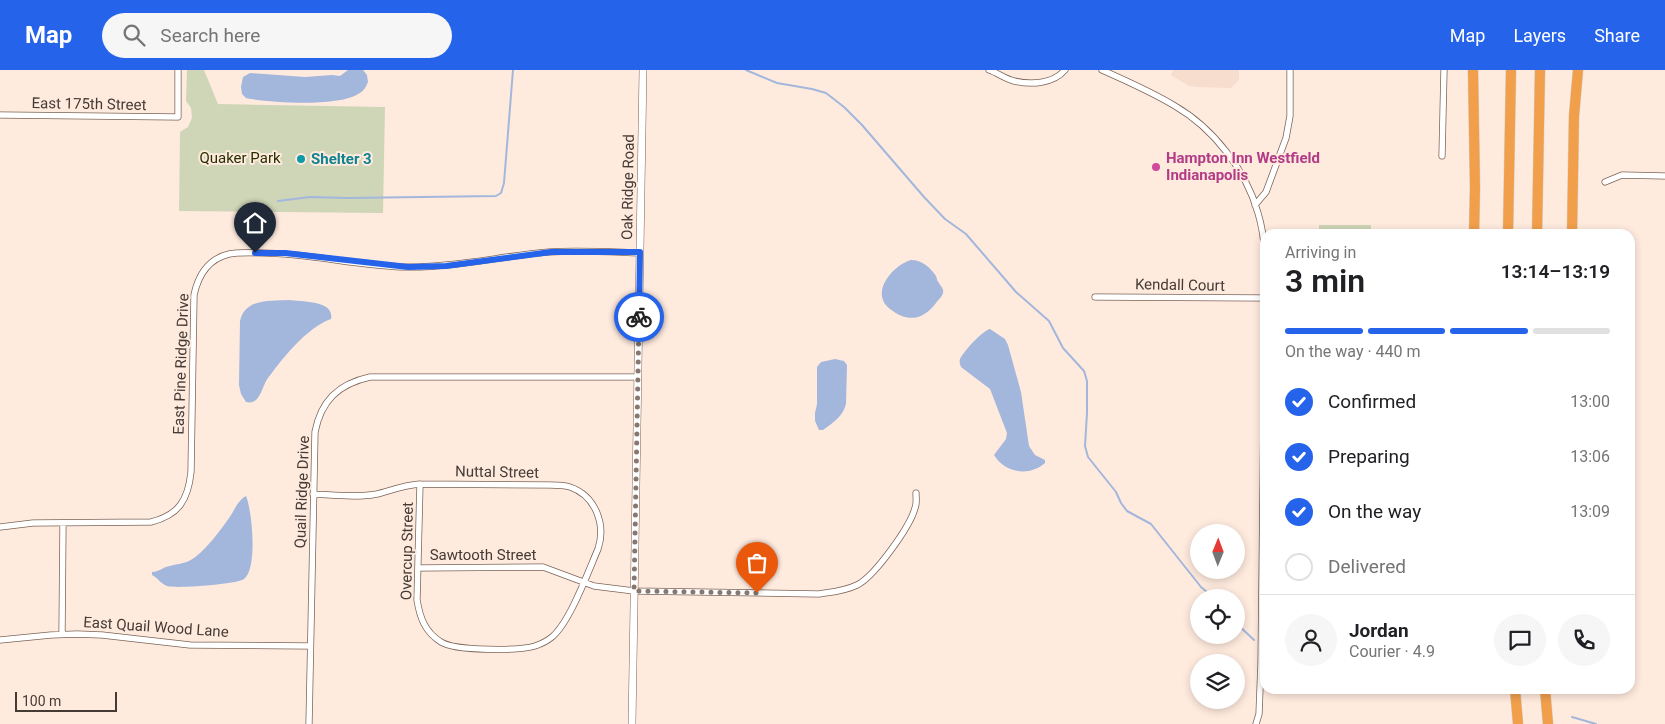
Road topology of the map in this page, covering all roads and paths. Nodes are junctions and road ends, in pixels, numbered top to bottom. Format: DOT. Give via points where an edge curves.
graph roads {
  1 [pos="178,70"];
  2 [pos="643,70"];
  3 [pos="989,70"];
  4 [pos="1065,70"];
  5 [pos="1102,70"];
  6 [pos="1290,70"];
  7 [pos="1444,70"];
  8 [pos="1473,70"];
  9 [pos="1511,70"];
  10 [pos="1540,70"];
  11 [pos="1576,70"];
  12 [pos="0,116"];
  13 [pos="1442,156"];
  14 [pos="1665,176"];
  15 [pos="1604,182"];
  16 [pos="1255,205"];
  17 [pos="1262,229"];
  18 [pos="1474,229"];
  19 [pos="1508,229"];
  20 [pos="1537,229"];
  21 [pos="1572,229"];
  22 [pos="640,252"];
  23 [pos="1095,297"];
  24 [pos="1260,298"];
  25 [pos="638,377"];
  26 [pos="420,484"];
  27 [pos="916,493"];
  28 [pos="313,494"];
  29 [pos="63,523"];
  30 [pos="0,527"];
  31 [pos="418,568"];
  32 [pos="583,582"];
  33 [pos="634,591"];
  34 [pos="62,634"];
  35 [pos="0,640"];
  36 [pos="310,646"];
  37 [pos="1260,694"];
  38 [pos="1515,694"];
  39 [pos="1545,694"];
  40 [pos="310,724"];
  41 [pos="632,724"];
  42 [pos="1256,724"];
  43 [pos="1518,724"];
  44 [pos="1548,724"];
  1 -- 12 [label="street, East 175th Street" via="178,117"];
  2 -- 22 [label="street, Oak Ridge Road"];
  3 -- 4 [label="street" via="1012,81 1034,83 1055,78"];
  5 -- 16 [label="street" via="1176,106 1202,126 1222,145"];
  6 -- 16 [label="street" via="1290,116 1286,138 1266,192"];
  7 -- 13 [label="street"];
  8 -- 18 [label="highway"];
  9 -- 19 [label="highway"];
  10 -- 20 [label="highway"];
  11 -- 21 [label="highway"];
  14 -- 15 [label="street" via="1622,176"];
  16 -- 17 [label="street"];
  22 -- 25 [label="street, Oak Ridge Road"];
  22 -- 29 [label="street, East Pine Ridge Drive" via="551,252 446,266 408,267 285,253 240,253 218,258 201,274 194,295 191,470 190,485 184,499 174,512 151,522"];
  23 -- 24 [label="street, Kendall Court"];
  25 -- 28 [label="street, Quail Ridge Drive" via="370,377 359,380 335,393 320,414 315,432"];
  25 -- 33 [label="street, Oak Ridge Road"];
  26 -- 28 [label="street, Nuttal Street" via="372,494"];
  26 -- 31 [label="street, Overcup Street"];
  26 -- 32 [label="street, Nuttal Street" via="550,485 568,486 580,492 592,504 601,524 599,546"];
  27 -- 33 [label="street, Sawtooth Street" via="915,508 907,528 879,565 856,586 819,594"];
  28 -- 36 [label="street, Quail Ridge Drive"];
  29 -- 30 [label="street, East Pine Ridge Drive"];
  29 -- 34 [label="street"];
  31 -- 32 [label="street, Sawtooth Street" via="537,567"];
  31 -- 32 [label="street, Overcup Street" via="419,610 425,628 444,644 455,647 523,648 546,642 562,626"];
  32 -- 33 [label="street, Sawtooth Street" via="601,588"];
  33 -- 41 [label="street, Oak Ridge Road"];
  34 -- 35 [label="street, East Quail Wood Lane"];
  34 -- 36 [label="street, East Quail Wood Lane" via="190,645"];
  36 -- 40 [label="street, Quail Ridge Drive"];
  37 -- 42 [label="street"];
  38 -- 43 [label="highway"];
  39 -- 44 [label="highway"];
}
